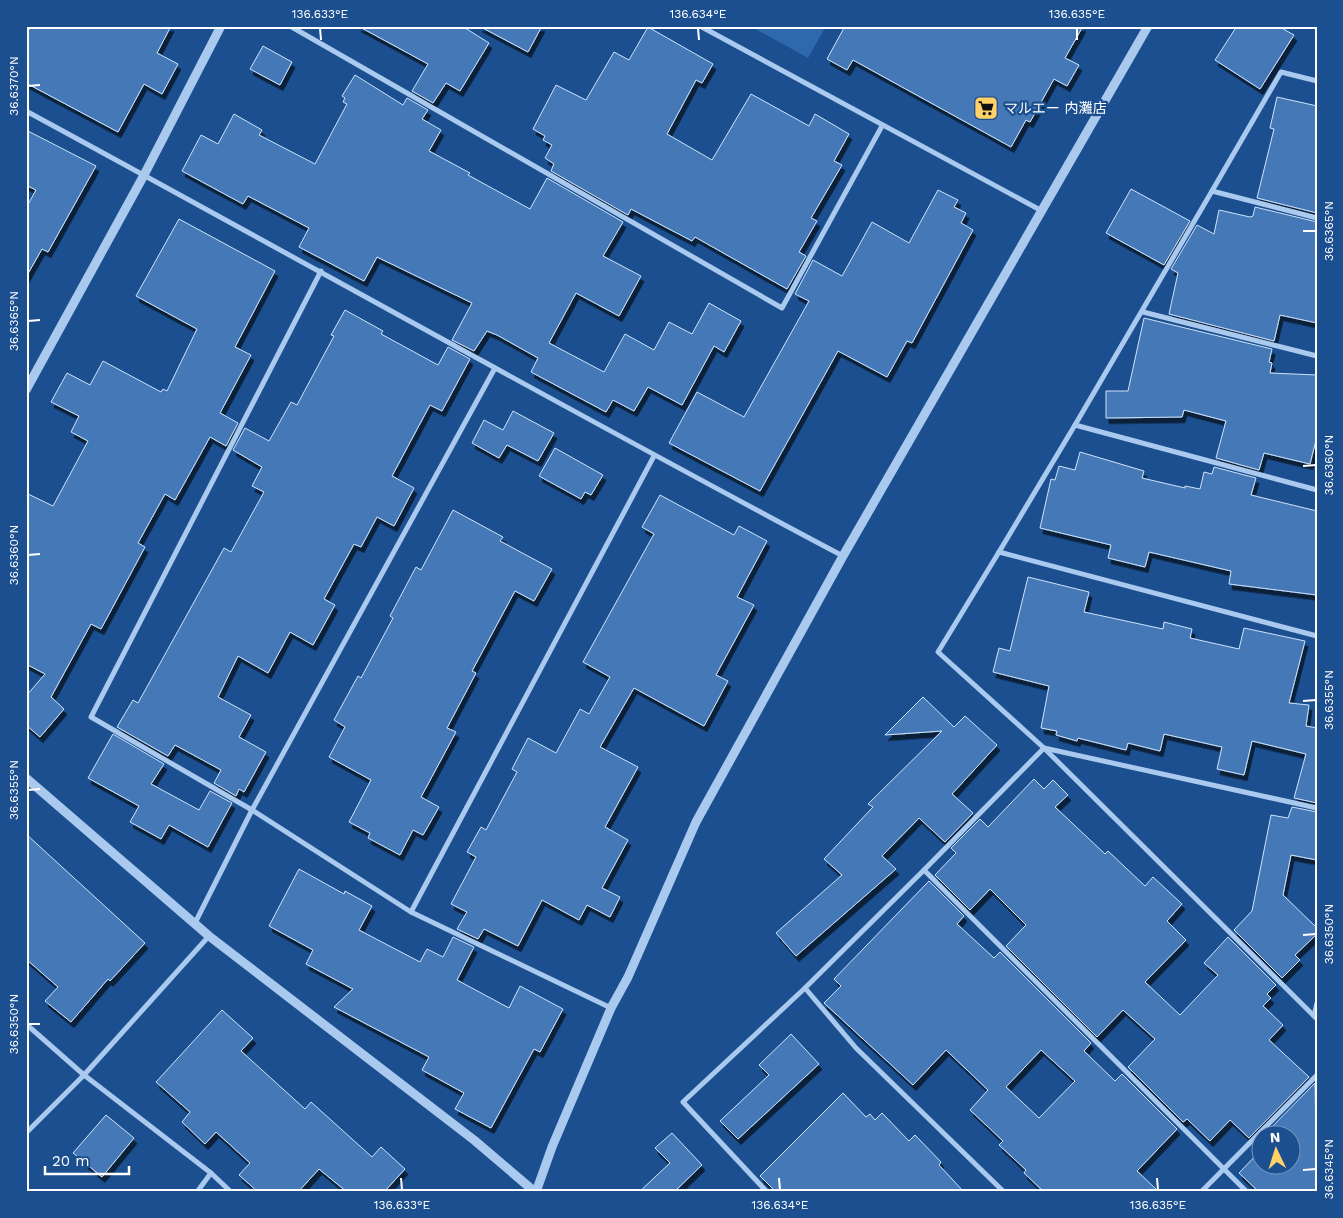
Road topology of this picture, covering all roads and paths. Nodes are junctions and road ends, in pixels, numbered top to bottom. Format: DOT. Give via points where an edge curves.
graph roads {
  1 [pos="221,26"];
  2 [pos="290,26"];
  3 [pos="700,26"];
  4 [pos="1148,26"];
  5 [pos="1317,81"];
  6 [pos="26,111"];
  7 [pos="882,126"];
  8 [pos="144,174"];
  9 [pos="1212,191"];
  10 [pos="1042,211"];
  11 [pos="1317,218"];
  12 [pos="321,271"];
  13 [pos="1143,312"];
  14 [pos="1317,356"];
  15 [pos="494,368"];
  16 [pos="26,390"];
  17 [pos="1075,425"];
  18 [pos="654,456"];
  19 [pos="1317,490"];
  20 [pos="999,552"];
  21 [pos="843,556"];
  22 [pos="1317,636"];
  23 [pos="1044,748"];
  24 [pos="26,778"];
  25 [pos="1317,808"];
  26 [pos="252,810"];
  27 [pos="924,870"];
  28 [pos="411,912"];
  29 [pos="195,923"];
  30 [pos="209,936"];
  31 [pos="805,988"];
  32 [pos="1317,1003"];
  33 [pos="611,1008"];
  34 [pos="1315,1018"];
  35 [pos="26,1024"];
  36 [pos="84,1075"];
  37 [pos="1317,1075"];
  38 [pos="26,1133"];
  39 [pos="1223,1170"];
  40 [pos="211,1173"];
  41 [pos="197,1192"];
  42 [pos="231,1192"];
  43 [pos="536,1192"];
  44 [pos="768,1192"];
  45 [pos="1004,1192"];
  46 [pos="1201,1192"];
  47 [pos="1247,1192"];
  1 -- 8 [label="street"];
  2 -- 7 [label="street" via="782,308"];
  3 -- 7 [label="street"];
  4 -- 10 [label="street"];
  5 -- 9 [label="street" via="1281,72"];
  6 -- 8 [label="street"];
  7 -- 10 [label="street"];
  8 -- 12 [label="street"];
  8 -- 16 [label="street"];
  9 -- 11 [label="street"];
  9 -- 13 [label="street"];
  10 -- 21 [label="street"];
  12 -- 15 [label="street"];
  12 -- 26 [label="street" via="91,717"];
  13 -- 14 [label="street"];
  13 -- 17 [label="street"];
  15 -- 18 [label="street"];
  15 -- 26 [label="street"];
  17 -- 19 [label="street"];
  17 -- 20 [label="street"];
  18 -- 21 [label="street"];
  18 -- 28 [label="street"];
  20 -- 22 [label="street"];
  20 -- 23 [label="street" via="938,652"];
  21 -- 33 [label="street" via="696,822 628,977"];
  23 -- 25 [label="street"];
  23 -- 27 [label="street"];
  23 -- 34 [label="street"];
  24 -- 29 [label="street"];
  26 -- 28 [label="street"];
  26 -- 29 [label="street"];
  27 -- 31 [label="street"];
  27 -- 39 [label="street"];
  28 -- 33 [label="street"];
  29 -- 30 [label="street"];
  30 -- 36 [label="street"];
  30 -- 43 [label="street" via="474,1140"];
  31 -- 44 [label="street" via="683,1102"];
  31 -- 45 [label="street" via="856,1048"];
  32 -- 34 [label="street"];
  33 -- 43 [label="street"];
  35 -- 36 [label="street"];
  36 -- 38 [label="street"];
  36 -- 40 [label="street"];
  37 -- 39 [label="street"];
  39 -- 46 [label="street"];
  39 -- 47 [label="street"];
  40 -- 41 [label="street"];
  40 -- 42 [label="street"];
}
